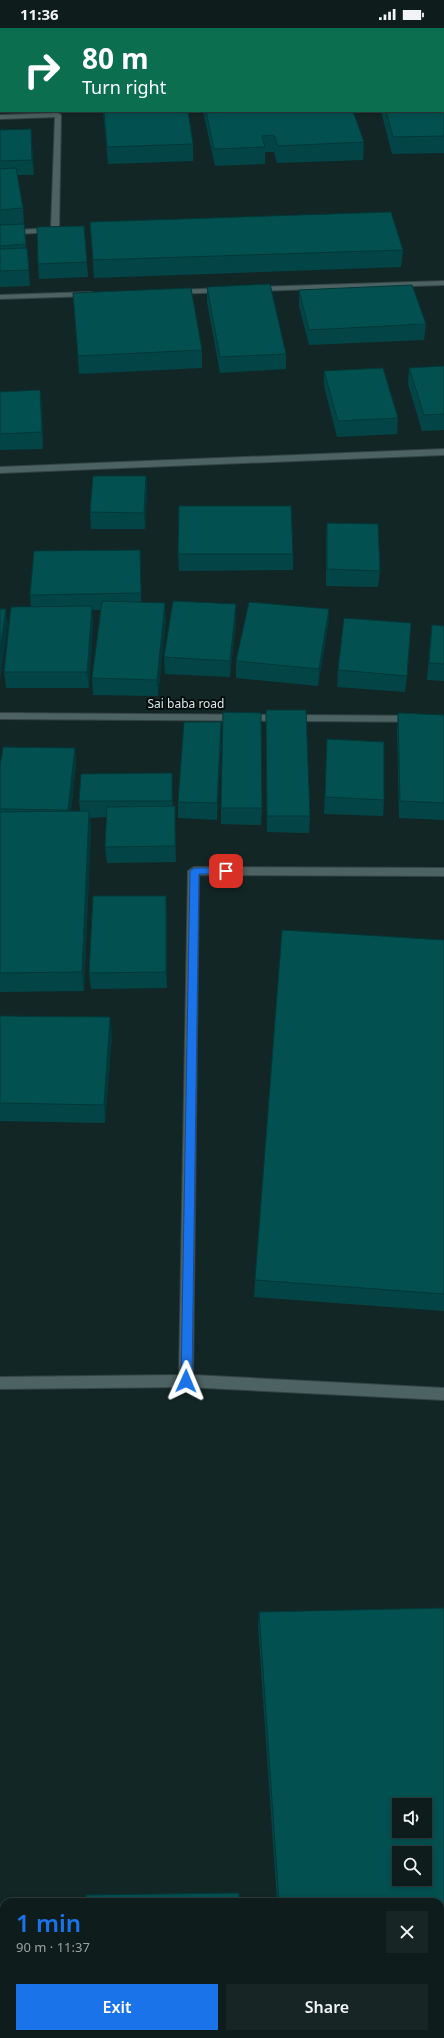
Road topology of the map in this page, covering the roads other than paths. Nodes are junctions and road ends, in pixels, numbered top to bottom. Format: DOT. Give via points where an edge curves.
graph roads {
  1 [pos="0,117"];
  2 [pos="0,233"];
  3 [pos="444,283"];
  4 [pos="230,290"];
  5 [pos="246,290"];
  6 [pos="166,292"];
  7 [pos="95,294"];
  8 [pos="0,297"];
  9 [pos="444,452"];
  10 [pos="0,470"];
  11 [pos="0,716"];
  12 [pos="444,719"];
  13 [pos="444,872"];
  14 [pos="186,1381"];
  15 [pos="0,1383"];
  16 [pos="444,1394"];
  1 -- 2 [label="street" via="58,115 55,230"];
  3 -- 5 [label="street"];
  4 -- 6 [label="street"];
  7 -- 8 [label="street"];
  9 -- 10 [label="street"];
  11 -- 12 [label="street, Sai baba road"];
  13 -- 14 [label="street" via="194,871"];
  14 -- 15 [label="street"];
  14 -- 16 [label="street"];
}
